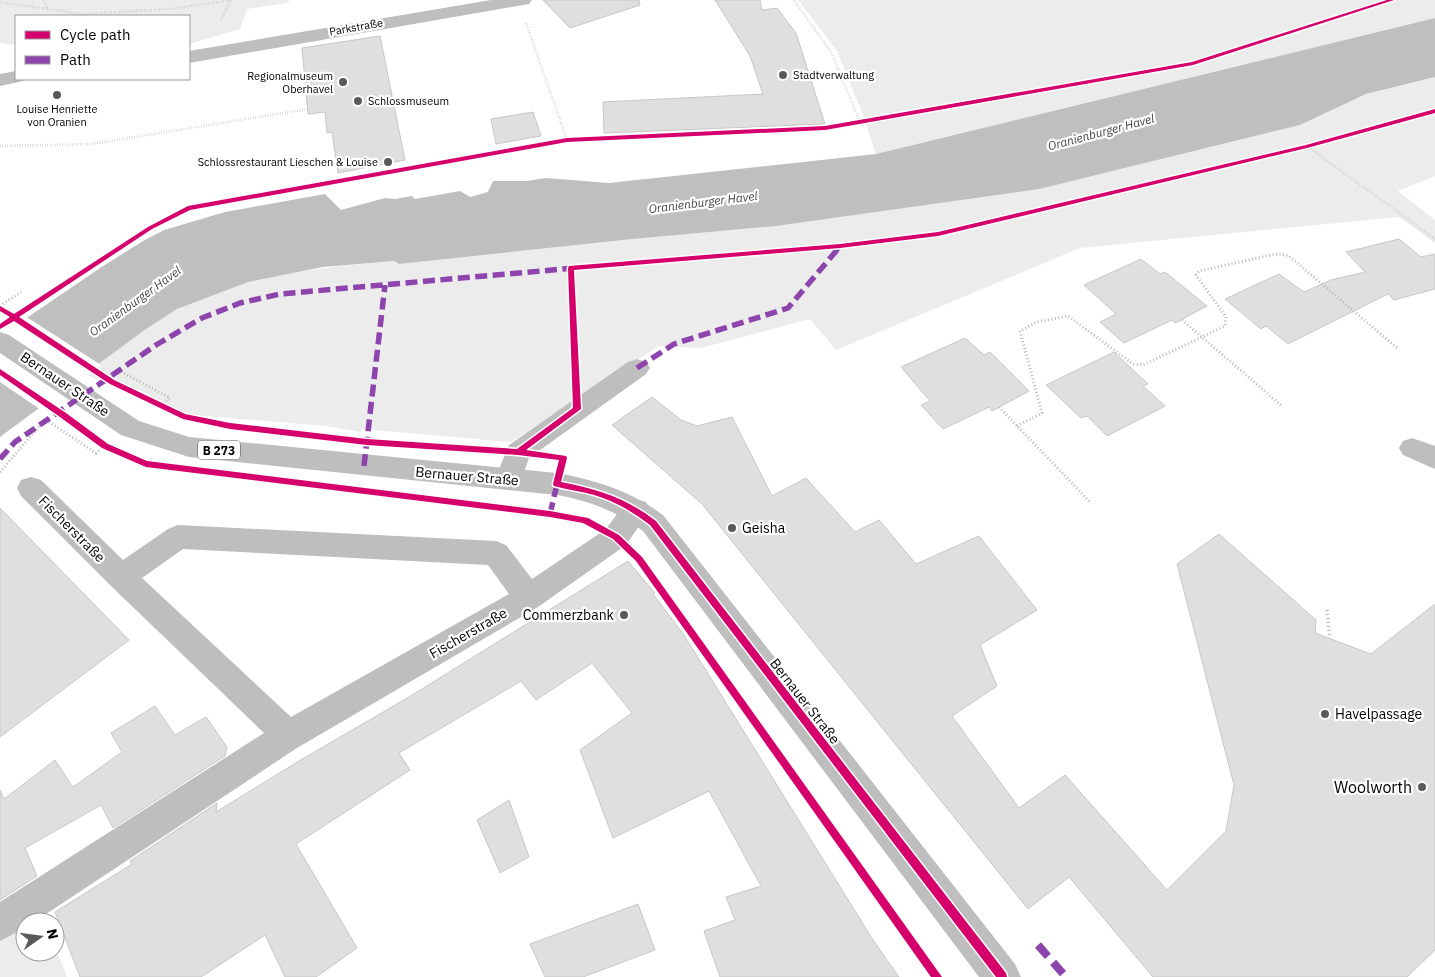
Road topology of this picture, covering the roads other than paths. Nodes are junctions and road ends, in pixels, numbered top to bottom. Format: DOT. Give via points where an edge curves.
graph roads {
  1 [pos="521,1"];
  2 [pos="190,57"];
  3 [pos="15,77"];
  4 [pos="0,80"];
  5 [pos="0,341"];
  6 [pos="637,368"];
  7 [pos="509,479"];
  8 [pos="31,488"];
  9 [pos="636,510"];
  10 [pos="121,577"];
  11 [pos="528,598"];
  12 [pos="286,737"];
  13 [pos="0,923"];
  14 [pos="1002,977"];
  1 -- 2 [label="street, Parkstraße"];
  3 -- 4 [label="street"];
  5 -- 7 [label="street, Bernauer Straße / B 273" via="130,428 190,447"];
  6 -- 7 [label="street" via="518,452"];
  7 -- 9 [label="street, Bernauer Straße / B 273" via="588,490 614,498"];
  8 -- 10 [label="street, Fischerstraße"];
  9 -- 11 [label="street, Fischerstraße" via="616,537"];
  9 -- 14 [label="street, Bernauer Straße / B 273" via="653,524"];
  10 -- 11 [label="street" via="178,537 496,553"];
  10 -- 12 [label="street, Fischerstraße"];
  11 -- 12 [label="street, Fischerstraße"];
  12 -- 13 [label="street, Fischerstraße"];
}
